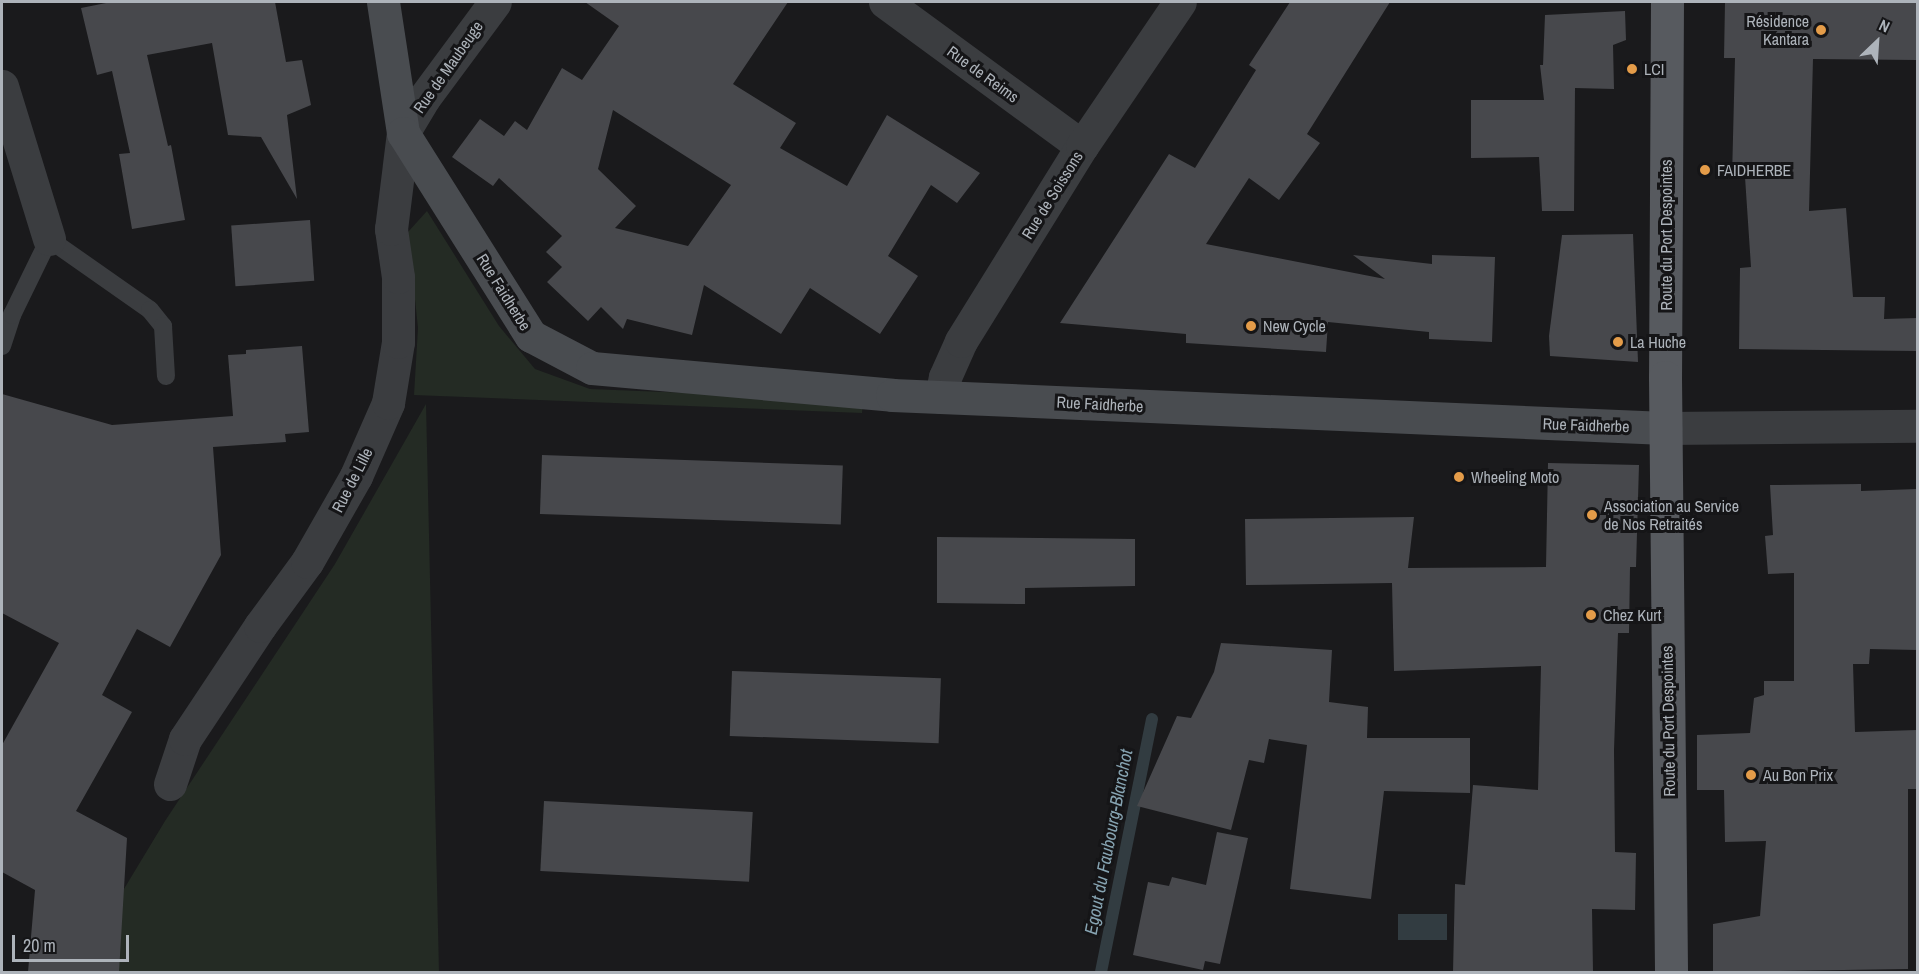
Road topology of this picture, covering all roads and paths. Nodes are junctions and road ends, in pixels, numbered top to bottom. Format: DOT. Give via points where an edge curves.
graph roads {
  1 [pos="383,2"];
  2 [pos="495,2"];
  3 [pos="885,2"];
  4 [pos="1180,2"];
  5 [pos="1667,2"];
  6 [pos="2,86"];
  7 [pos="403,134"];
  8 [pos="1082,146"];
  9 [pos="49,239"];
  10 [pos="2,346"];
  11 [pos="166,376"];
  12 [pos="941,397"];
  13 [pos="1917,426"];
  14 [pos="1665,428"];
  15 [pos="170,784"];
  16 [pos="1671,972"];
  1 -- 7 [label="street"];
  2 -- 7 [label="street, Rue de Maubeuge" via="424,98"];
  3 -- 8 [label="street, Rue de Reims"];
  4 -- 8 [label="street, Rue de Soissons"];
  5 -- 14 [label="main road, Route du Port Despointes"];
  6 -- 9 [label="street"];
  7 -- 12 [label="street, Rue Faidherbe" via="531,336 592,368"];
  7 -- 15 [label="street, Rue de Lille" via="391,229 398,277 398,342 388,403 356,476 308,562 185,739"];
  8 -- 12 [label="street, Rue de Soissons" via="961,342 945,376"];
  9 -- 10 [label="lane" via="12,315"];
  9 -- 11 [label="lane" via="150,310 163,326"];
  12 -- 14 [label="street, Rue Faidherbe"];
  13 -- 14 [label="street, Rue Faidherbe"];
  14 -- 16 [label="main road, Route du Port Despointes"];
}
